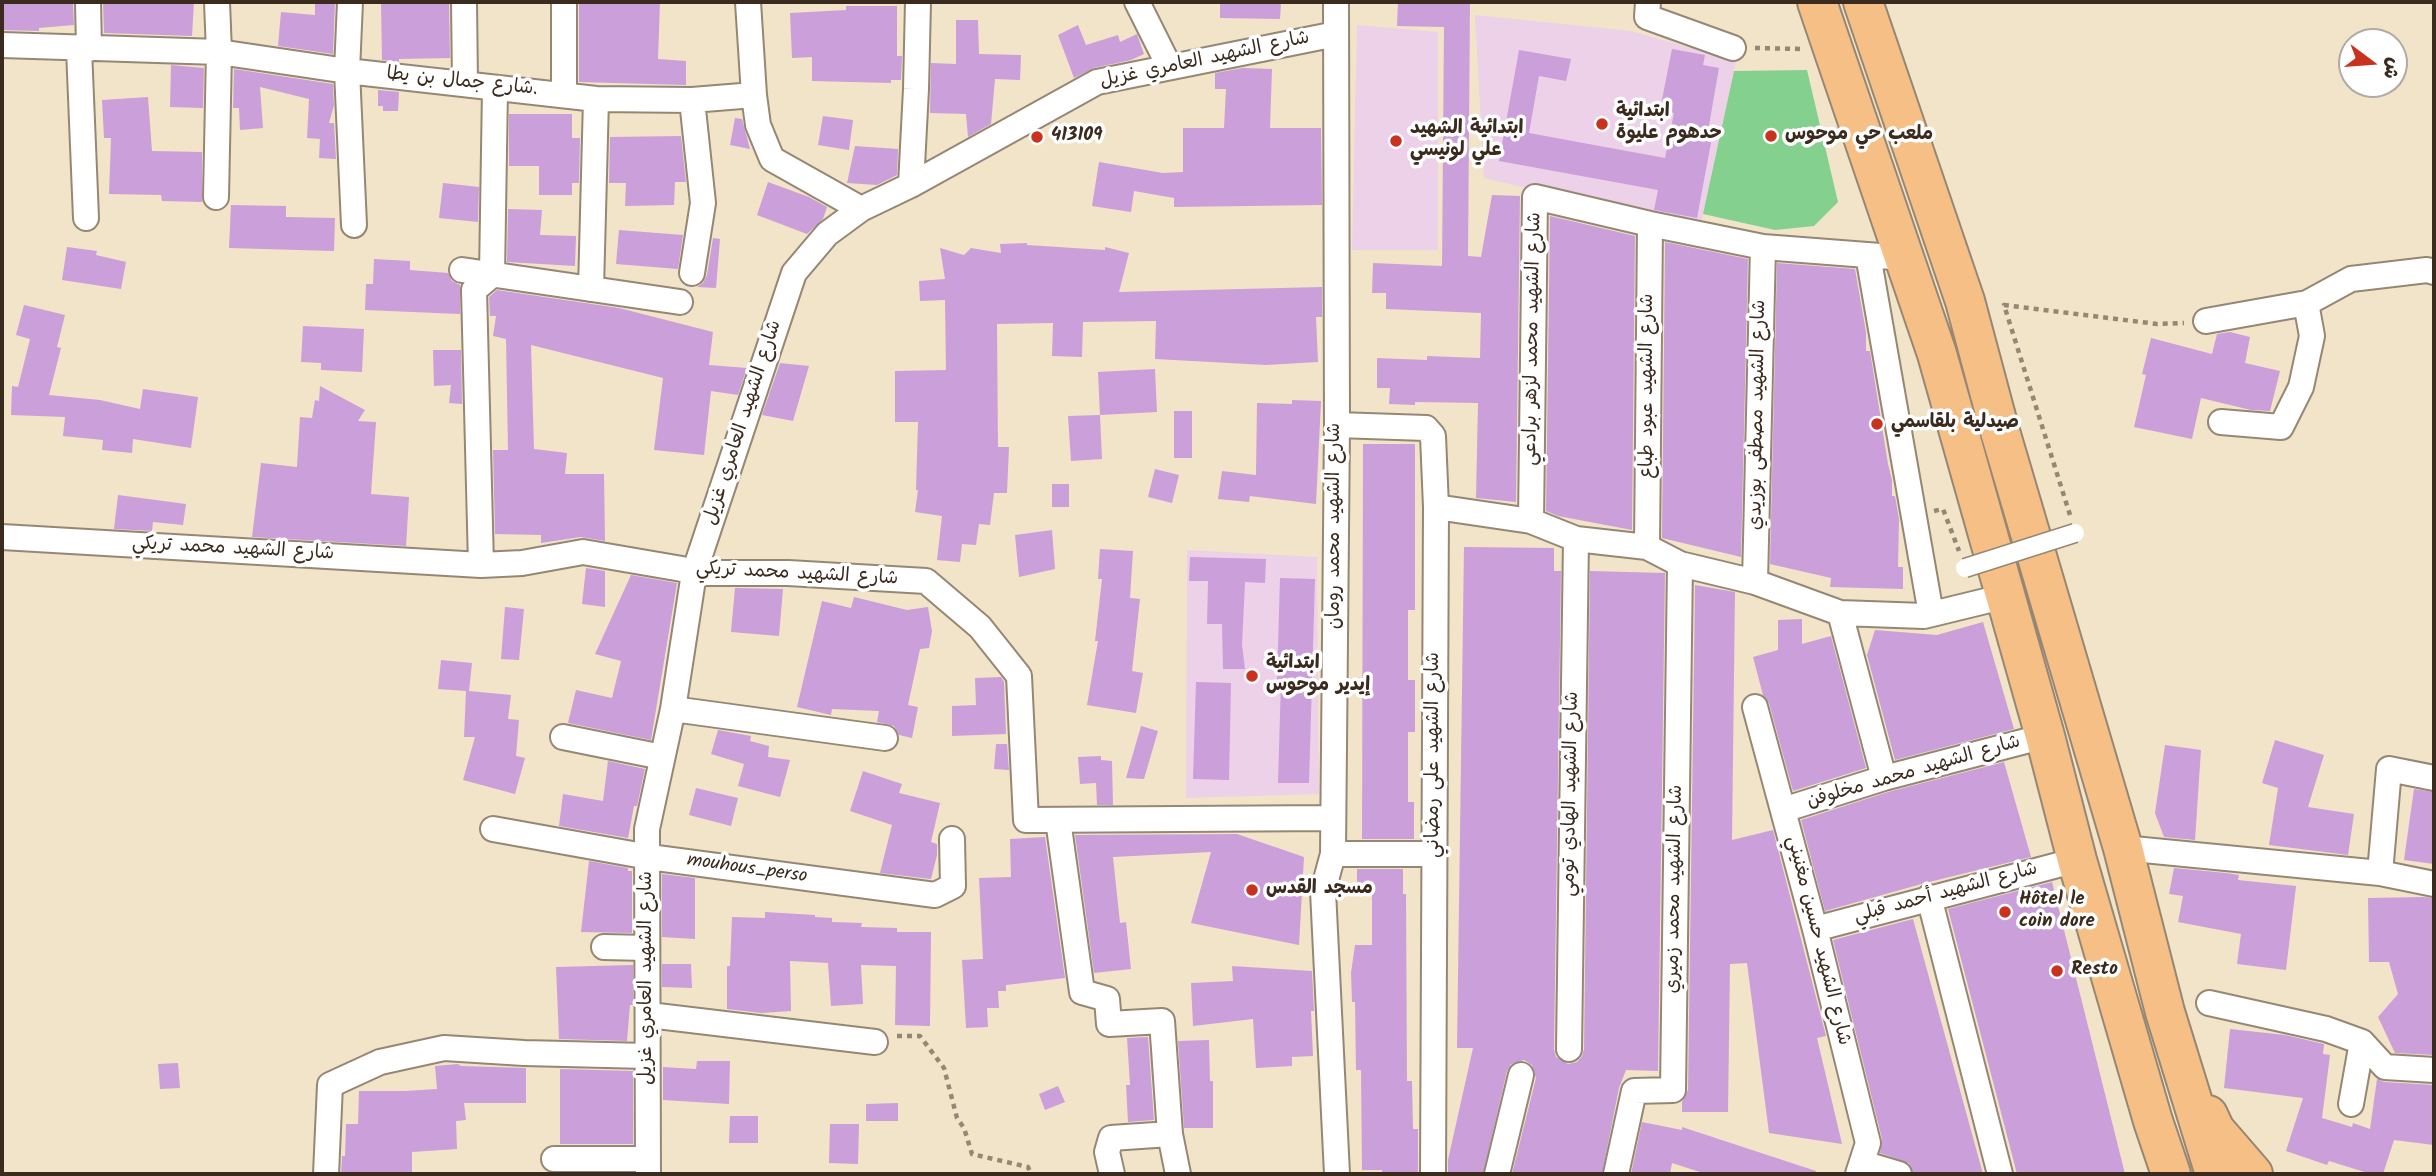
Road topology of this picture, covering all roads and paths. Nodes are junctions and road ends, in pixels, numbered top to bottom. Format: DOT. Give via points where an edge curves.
graph roads {
  1 [pos="88,2"];
  2 [pos="217,2"];
  3 [pos="350,2"];
  4 [pos="464,2"];
  5 [pos="565,2"];
  6 [pos="748,2"];
  7 [pos="918,2"];
  8 [pos="1137,2"];
  9 [pos="1336,2"];
  10 [pos="1647,2"];
  11 [pos="1817,2"];
  12 [pos="1863,2"];
  13 [pos="1336,34"];
  14 [pos="2,45"];
  15 [pos="1733,48"];
  16 [pos="84,49"];
  17 [pos="1807,49"];
  18 [pos="219,52"];
  19 [pos="1169,66"];
  20 [pos="347,71"];
  21 [pos="466,83"];
  22 [pos="495,89"];
  23 [pos="564,94"];
  24 [pos="754,95"];
  25 [pos="596,99"];
  26 [pos="692,100"];
  27 [pos="911,185"];
  28 [pos="216,197"];
  29 [pos="861,209"];
  30 [pos="86,218"];
  31 [pos="1650,224"];
  32 [pos="354,225"];
  33 [pos="1763,247"];
  34 [pos="1868,255"];
  35 [pos="1906,257"];
  36 [pos="463,271"];
  37 [pos="2434,272"];
  38 [pos="692,273"];
  39 [pos="492,275"];
  40 [pos="591,289"];
  41 [pos="680,302"];
  42 [pos="2306,303"];
  43 [pos="2206,321"];
  44 [pos="2221,422"];
  45 [pos="1337,425"];
  46 [pos="1436,507"];
  47 [pos="1943,509"];
  48 [pos="1531,521"];
  49 [pos="2075,533"];
  50 [pos="2,537"];
  51 [pos="1576,539"];
  52 [pos="1647,547"];
  53 [pos="1680,564"];
  54 [pos="481,565"];
  55 [pos="1965,568"];
  56 [pos="694,573"];
  57 [pos="1755,582"];
  58 [pos="2006,596"];
  59 [pos="1840,614"];
  60 [pos="1931,614"];
  61 [pos="1755,707"];
  62 [pos="673,709"];
  63 [pos="2045,736"];
  64 [pos="563,737"];
  65 [pos="885,738"];
  66 [pos="662,757"];
  67 [pos="1884,778"];
  68 [pos="2434,778"];
  69 [pos="1783,810"];
  70 [pos="1333,818"];
  71 [pos="1058,820"];
  72 [pos="493,829"];
  73 [pos="952,839"];
  74 [pos="2123,848"];
  75 [pos="1333,854"];
  76 [pos="1435,854"];
  77 [pos="649,857"];
  78 [pos="2077,860"];
  79 [pos="2380,873"];
  80 [pos="2434,884"];
  81 [pos="1929,897"];
  82 [pos="1815,929"];
  83 [pos="604,947"];
  84 [pos="647,947"];
  85 [pos="2209,1003"];
  86 [pos="2165,1012"];
  87 [pos="649,1015"];
  88 [pos="875,1042"];
  89 [pos="2362,1042"];
  90 [pos="1569,1049"];
  91 [pos="647,1056"];
  92 [pos="2434,1070"];
  93 [pos="1521,1075"];
  94 [pos="2351,1104"];
  95 [pos="1170,1134"];
  96 [pos="554,1159"];
  97 [pos="648,1167"];
  98 [pos="1860,1169"];
  99 [pos="326,1174"];
  100 [pos="1031,1174"];
  101 [pos="1112,1174"];
  102 [pos="1178,1174"];
  103 [pos="1337,1174"];
  104 [pos="1433,1174"];
  105 [pos="1497,1174"];
  106 [pos="1616,1174"];
  107 [pos="1899,1174"];
  108 [pos="2000,1174"];
  109 [pos="2171,1174"];
  110 [pos="2215,1174"];
  111 [pos="2253,1174"];
  1 -- 16 [label="street"];
  2 -- 18 [label="street"];
  3 -- 20 [label="street"];
  4 -- 21 [label="street"];
  5 -- 23 [label="street"];
  6 -- 24 [label="street"];
  7 -- 27 [label="street"];
  8 -- 19 [label="street"];
  9 -- 13 [label="street, شارع الشهيد محمد رومان"];
  10 -- 15 [label="street" via="1647,17"];
  11 -- 35 [label="highway"];
  12 -- 74 [label="highway" via="1965,300"];
  13 -- 19 [label="street, شارع الشهيد العامري غزيل"];
  13 -- 45 [label="street, شارع الشهيد محمد رومان"];
  14 -- 16 [label="street, شارع جمال بن يطا."];
  15 -- 17 [label="path"];
  16 -- 18 [label="street, شارع جمال بن يطا."];
  16 -- 30 [label="street"];
  18 -- 20 [label="street, شارع جمال بن يطا."];
  18 -- 28 [label="street"];
  19 -- 27 [label="street, شارع الشهيد العامري غزيل" via="1097,82"];
  20 -- 21 [label="street, شارع جمال بن يطا."];
  20 -- 32 [label="street"];
  21 -- 22 [label="street, شارع جمال بن يطا."];
  22 -- 23 [label="street, شارع جمال بن يطا."];
  22 -- 39 [label="street"];
  23 -- 25 [label="street, شارع جمال بن يطا."];
  24 -- 26 [label="street, شارع جمال بن يطا."];
  24 -- 29 [label="street" via="758,125 772,159"];
  25 -- 26 [label="street, شارع جمال بن يطا."];
  25 -- 40 [label="street"];
  26 -- 38 [label="street" via="703,202"];
  27 -- 29 [label="street, شارع الشهيد العامري غزيل"];
  29 -- 56 [label="street, شارع الشهيد العامري غزيل" via="827,234 794,273"];
  31 -- 33 [label="street, شارع الشهيد محمد لزهر برادعي"];
  31 -- 48 [label="street, شارع الشهيد محمد لزهر برادعي" via="1535,197"];
  31 -- 52 [label="street, شارع الشهيد عبود طباع"];
  33 -- 34 [label="street, شارع الشهيد محمد لزهر برادعي"];
  33 -- 57 [label="street, شارع الشهيد مصطفى بوزيدي"];
  34 -- 35 [label="street, شارع الشهيد محمد لزهر برادعي"];
  34 -- 60 [label="street"];
  35 -- 58 [label="highway"];
  36 -- 39 [label="street"];
  37 -- 42 [label="street" via="2351,279"];
  39 -- 40 [label="street"];
  39 -- 54 [label="street" via="474,290"];
  40 -- 41 [label="street"];
  42 -- 43 [label="street"];
  42 -- 44 [label="street" via="2312,336 2301,387 2281,426"];
  43 -- 49 [label="path" via="2157,324 2004,305"];
  45 -- 46 [label="street, شارع الشهيد على رمضاني" via="1430,431"];
  45 -- 70 [label="street, شارع الشهيد محمد رومان"];
  46 -- 48 [label="street"];
  46 -- 76 [label="street, شارع الشهيد على رمضاني"];
  47 -- 55 [label="path"];
  48 -- 51 [label="street"];
  49 -- 55 [label="street, bridge"];
  50 -- 54 [label="street, شارع الشهيد محمد تريكي"];
  51 -- 52 [label="street"];
  51 -- 90 [label="street, شارع الشهيد الهادي تومي"];
  52 -- 53 [label="street"];
  53 -- 57 [label="street"];
  53 -- 106 [label="street, شارع الشهيد محمد زميري" via="1673,1090 1634,1091"];
  54 -- 56 [label="street, شارع الشهيد محمد تريكي" via="583,552"];
  56 -- 62 [label="street, شارع الشهيد العامري غزيل"];
  56 -- 71 [label="street, شارع الشهيد محمد تريكي" via="926,581 980,627 1020,676 1026,820"];
  57 -- 59 [label="street"];
  58 -- 60 [label="street"];
  58 -- 63 [label="highway"];
  59 -- 60 [label="street"];
  59 -- 67 [label="street"];
  61 -- 69 [label="street, شارع الشهيد حسين مغنيني"];
  62 -- 65 [label="street"];
  62 -- 66 [label="street, شارع الشهيد العامري غزيل"];
  63 -- 67 [label="street, شارع الشهيد محمد مخلوفن"];
  63 -- 78 [label="highway"];
  64 -- 66 [label="street"];
  66 -- 77 [label="street, شارع الشهيد العامري غزيل" via="648,829"];
  67 -- 69 [label="street, شارع الشهيد محمد مخلوفن"];
  68 -- 79 [label="street" via="2389,769"];
  69 -- 82 [label="street, شارع الشهيد حسين مغنيني"];
  70 -- 71 [label="street, شارع الشهيد محمد تريكي"];
  70 -- 75 [label="street, شارع الشهيد محمد رومان"];
  71 -- 95 [label="street" via="1082,992 1107,999 1109,1024 1162,1021"];
  72 -- 77 [label="street, mouhous_perso"];
  73 -- 77 [label="street, mouhous_perso" via="953,886 935,895"];
  74 -- 79 [label="street"];
  74 -- 86 [label="highway"];
  75 -- 76 [label="street"];
  75 -- 103 [label="street, شارع الشهيد محمد رومان" via="1323,891"];
  76 -- 104 [label="street, شارع الشهيد على رمضاني"];
  77 -- 84 [label="street, شارع الشهيد العامري غزيل"];
  78 -- 81 [label="street, شارع الشهيد أحمد قبلي"];
  78 -- 109 [label="highway"];
  79 -- 80 [label="street"];
  81 -- 82 [label="street, شارع الشهيد أحمد قبلي"];
  81 -- 108 [label="street"];
  82 -- 98 [label="street, شارع الشهيد حسين مغنيني" via="1868,1143"];
  83 -- 84 [label="street"];
  84 -- 87 [label="street, شارع الشهيد العامري غزيل"];
  85 -- 89 [label="street" via="2326,1029"];
  86 -- 110 [label="highway"];
  86 -- 111 [label="highway" via="2215,1130"];
  87 -- 88 [label="street"];
  87 -- 91 [label="street, شارع الشهيد العامري غزيل"];
  88 -- 100 [label="path" via="890,1036 920,1035 944,1068 972,1154 1028,1167"];
  89 -- 92 [label="street" via="2385,1067"];
  89 -- 94 [label="street"];
  91 -- 97 [label="street, شارع الشهيد العامري غزيل"];
  91 -- 99 [label="street" via="444,1048 380,1062 330,1085"];
  93 -- 105 [label="street"];
  95 -- 101 [label="street" via="1111,1138 1107,1152"];
  95 -- 102 [label="street"];
  96 -- 97 [label="street"];
  98 -- 107 [label="street"];
}
